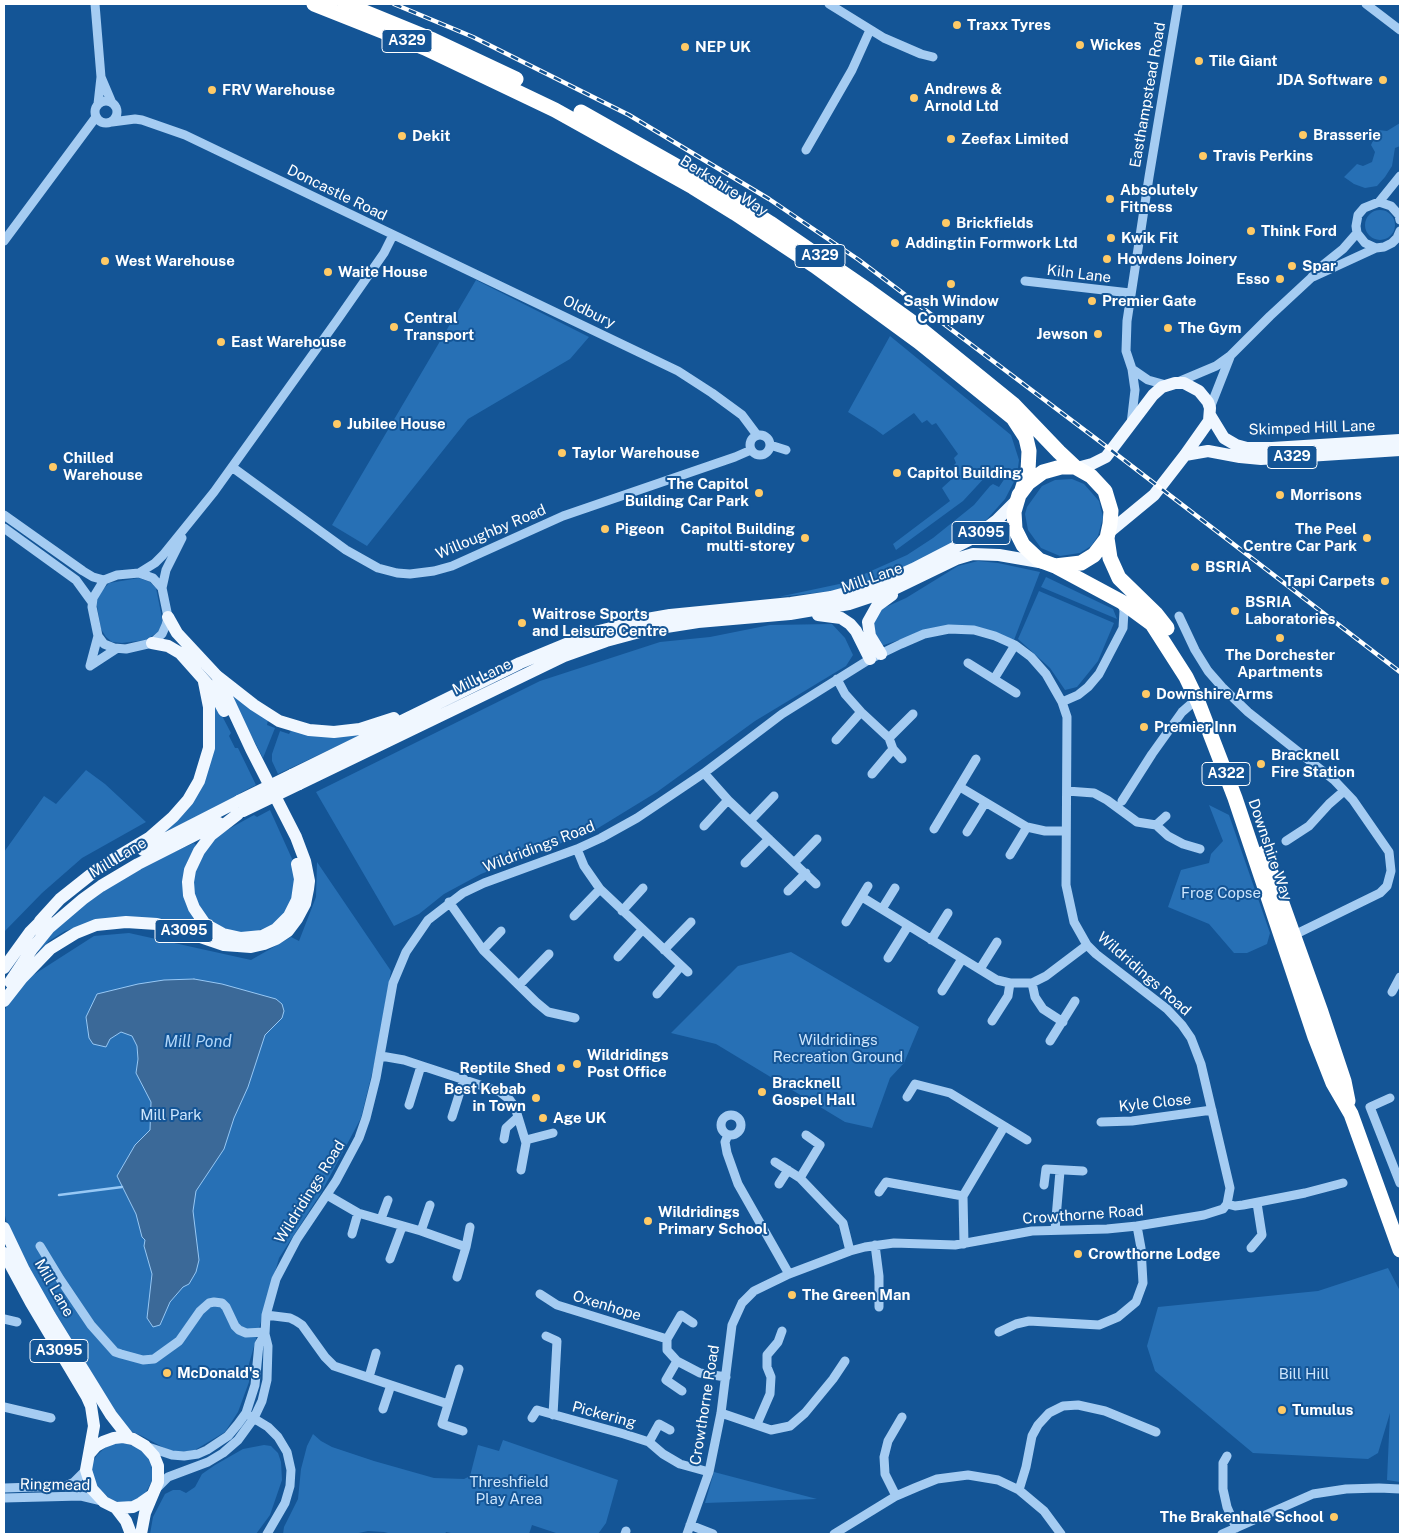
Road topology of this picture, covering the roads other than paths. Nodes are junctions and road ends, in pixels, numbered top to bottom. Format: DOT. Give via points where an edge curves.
graph roads {
  1 [pos="314,4"];
  2 [pos="345,4"];
  3 [pos="829,4"];
  4 [pos="1178,4"];
  5 [pos="1366,4"];
  6 [pos="94,5"];
  7 [pos="870,30"];
  8 [pos="1400,30"];
  9 [pos="933,57"];
  10 [pos="101,77"];
  11 [pos="501,78"];
  12 [pos="531,92"];
  13 [pos="98,104"];
  14 [pos="114,106"];
  15 [pos="135,119"];
  16 [pos="104,120"];
  17 [pos="806,150"];
  18 [pos="1400,176"];
  19 [pos="1379,202"];
  20 [pos="1400,215"];
  21 [pos="1400,231"];
  22 [pos="1357,233"];
  23 [pos="394,235"];
  24 [pos="4,241"];
  25 [pos="1376,248"];
  26 [pos="1311,278"];
  27 [pos="1025,281"];
  28 [pos="1130,293"];
  29 [pos="1230,356"];
  30 [pos="1132,369"];
  31 [pos="1172,384"];
  32 [pos="1210,412"];
  33 [pos="1131,424"];
  34 [pos="757,435"];
  35 [pos="1400,440"];
  36 [pos="770,445"];
  37 [pos="751,450"];
  38 [pos="786,450"];
  39 [pos="1400,450"];
  40 [pos="1185,455"];
  41 [pos="232,467"];
  42 [pos="1076,468"];
  43 [pos="1019,496"];
  44 [pos="4,515"];
  45 [pos="189,524"];
  46 [pos="4,528"];
  47 [pos="1107,536"];
  48 [pos="1050,565"];
  49 [pos="139,573"];
  50 [pos="104,580"];
  51 [pos="908,583"];
  52 [pos="162,588"];
  53 [pos="92,602"];
  54 [pos="1122,602"];
  55 [pos="790,614"];
  56 [pos="1179,616"];
  57 [pos="168,617"];
  58 [pos="1130,624"];
  59 [pos="1152,624"];
  60 [pos="98,636"];
  61 [pos="152,643"];
  62 [pos="1015,645"];
  63 [pos="116,649"];
  64 [pos="876,657"];
  65 [pos="968,663"];
  66 [pos="217,676"];
  67 [pos="203,678"];
  68 [pos="837,679"];
  69 [pos="994,679"];
  70 [pos="1016,693"];
  71 [pos="1062,702"];
  72 [pos="1198,702"];
  73 [pos="428,708"];
  74 [pos="861,712"];
  75 [pos="913,714"];
  76 [pos="889,738"];
  77 [pos="836,740"];
  78 [pos="893,749"];
  79 [pos="902,759"];
  80 [pos="976,759"];
  81 [pos="704,773"];
  82 [pos="872,774"];
  83 [pos="295,779"];
  84 [pos="960,787"];
  85 [pos="1067,791"];
  86 [pos="1344,791"];
  87 [pos="774,796"];
  88 [pos="728,800"];
  89 [pos="1122,801"];
  90 [pos="985,803"];
  91 [pos="240,808"];
  92 [pos="1166,816"];
  93 [pos="750,821"];
  94 [pos="704,826"];
  95 [pos="1156,826"];
  96 [pos="1027,827"];
  97 [pos="934,828"];
  98 [pos="1066,831"];
  99 [pos="967,832"];
  100 [pos="769,839"];
  101 [pos="817,839"];
  102 [pos="1286,840"];
  103 [pos="577,849"];
  104 [pos="1200,849"];
  105 [pos="1010,855"];
  106 [pos="794,862"];
  107 [pos="745,863"];
  108 [pos="806,873"];
  109 [pos="816,884"];
  110 [pos="868,886"];
  111 [pos="644,888"];
  112 [pos="895,888"];
  113 [pos="600,889"];
  114 [pos="788,891"];
  115 [pos="862,897"];
  116 [pos="449,902"];
  117 [pos="882,909"];
  118 [pos="622,911"];
  119 [pos="948,913"];
  120 [pos="574,916"];
  121 [pos="40,921"];
  122 [pos="691,922"];
  123 [pos="846,922"];
  124 [pos="908,926"];
  125 [pos="642,930"];
  126 [pos="501,931"];
  127 [pos="1288,938"];
  128 [pos="931,940"];
  129 [pos="997,942"];
  130 [pos="1087,945"];
  131 [pos="483,950"];
  132 [pos="664,950"];
  133 [pos="549,954"];
  134 [pos="618,957"];
  135 [pos="888,958"];
  136 [pos="962,959"];
  137 [pos="4,968"];
  138 [pos="980,969"];
  139 [pos="1400,977"];
  140 [pos="1010,982"];
  141 [pos="1032,983"];
  142 [pos="519,986"];
  143 [pos="942,991"];
  144 [pos="1392,992"];
  145 [pos="4,994"];
  146 [pos="656,994"];
  147 [pos="1075,1001"];
  148 [pos="4,1002"];
  149 [pos="575,1018"];
  150 [pos="992,1021"];
  151 [pos="1063,1022"];
  152 [pos="1050,1041"];
  153 [pos="381,1056"];
  154 [pos="421,1066"];
  155 [pos="464,1080"];
  156 [pos="907,1097"];
  157 [pos="1390,1098"];
  158 [pos="409,1105"];
  159 [pos="1212,1110"];
  160 [pos="452,1117"];
  161 [pos="518,1117"];
  162 [pos="1101,1122"];
  163 [pos="1004,1128"];
  164 [pos="554,1133"];
  165 [pos="728,1135"];
  166 [pos="806,1135"];
  167 [pos="504,1139"];
  168 [pos="526,1140"];
  169 [pos="1027,1140"];
  170 [pos="775,1162"];
  171 [pos="521,1170"];
  172 [pos="788,1170"];
  173 [pos="1060,1170"];
  174 [pos="1083,1171"];
  175 [pos="800,1178"];
  176 [pos="1343,1183"];
  177 [pos="1400,1183"];
  178 [pos="779,1184"];
  179 [pos="1044,1185"];
  180 [pos="879,1192"];
  181 [pos="327,1195"];
  182 [pos="963,1196"];
  183 [pos="388,1200"];
  184 [pos="1257,1202"];
  185 [pos="1227,1204"];
  186 [pos="430,1205"];
  187 [pos="358,1213"];
  188 [pos="381,1219"];
  189 [pos="1137,1226"];
  190 [pos="402,1227"];
  191 [pos="470,1227"];
  192 [pos="4,1228"];
  193 [pos="1055,1230"];
  194 [pos="422,1232"];
  195 [pos="352,1234"];
  196 [pos="964,1244"];
  197 [pos="875,1245"];
  198 [pos="40,1246"];
  199 [pos="466,1247"];
  200 [pos="1251,1248"];
  201 [pos="1400,1250"];
  202 [pos="850,1251"];
  203 [pos="4,1253"];
  204 [pos="390,1259"];
  205 [pos="789,1274"];
  206 [pos="457,1277"];
  207 [pos="540,1294"];
  208 [pos="879,1306"];
  209 [pos="266,1315"];
  210 [pos="4,1319"];
  211 [pos="17,1322"];
  212 [pos="693,1322"];
  213 [pos="782,1331"];
  214 [pos="1000,1332"];
  215 [pos="265,1333"];
  216 [pos="546,1336"];
  217 [pos="667,1339"];
  218 [pos="376,1353"];
  219 [pos="676,1361"];
  220 [pos="845,1367"];
  221 [pos="459,1370"];
  222 [pos="726,1376"];
  223 [pos="369,1377"];
  224 [pos="391,1385"];
  225 [pos="682,1391"];
  226 [pos="448,1404"];
  227 [pos="4,1407"];
  228 [pos="383,1409"];
  229 [pos="246,1413"];
  230 [pos="721,1413"];
  231 [pos="552,1415"];
  232 [pos="902,1417"];
  233 [pos="51,1418"];
  234 [pos="254,1418"];
  235 [pos="532,1418"];
  236 [pos="758,1424"];
  237 [pos="670,1430"];
  238 [pos="463,1431"];
  239 [pos="1156,1432"];
  240 [pos="129,1438"];
  241 [pos="649,1442"];
  242 [pos="145,1446"];
  243 [pos="89,1454"];
  244 [pos="1227,1456"];
  245 [pos="86,1470"];
  246 [pos="709,1472"];
  247 [pos="4,1488"];
  248 [pos="1400,1489"];
  249 [pos="1018,1490"];
  250 [pos="153,1492"];
  251 [pos="896,1496"];
  252 [pos="4,1498"];
  253 [pos="104,1502"];
  254 [pos="116,1508"];
  255 [pos="690,1525"];
  256 [pos="1236,1528"];
  257 [pos="131,1534"];
  258 [pos="141,1534"];
  259 [pos="267,1534"];
  260 [pos="687,1534"];
  261 [pos="713,1534"];
  262 [pos="834,1534"];
  263 [pos="1061,1534"];
  264 [pos="1222,1534"];
  1 -- 11 [label="highway, Berkshire Way / A329"];
  2 -- 11 [label="highway, Berkshire Way / A329" via="389,21"];
  3 -- 7 [label="street"];
  4 -- 28 [label="street, Easthampstead Road"];
  5 -- 8 [label="street"];
  6 -- 10 [label="street"];
  7 -- 9 [label="street"];
  7 -- 17 [label="street" via="852,70"];
  10 -- 13 [label="street"];
  10 -- 14 [label="street"];
  11 -- 12 [label="highway, Berkshire Way / A329"];
  12 -- 42 [label="highway, Berkshire Way / A329" via="581,112 660,155 825,260 912,322 1013,404"];
  12 -- 43 [label="highway, Berkshire Way / A329" via="735,213 852,292 1007,412 1023,431 1030,457"];
  13 -- 14 [label="street" via="105,101"];
  13 -- 16 [label="street" via="95,110"];
  14 -- 15 [label="street, Doncastle Road"];
  14 -- 16 [label="street" via="116,116"];
  15 -- 16 [label="street, Doncastle Road"];
  15 -- 23 [label="street, Doncastle Road" via="184,135"];
  16 -- 24 [label="street, Doncastle Road" via="63,160"];
  18 -- 19 [label="street"];
  19 -- 20 [label="street" via="1391,206"];
  19 -- 22 [label="street" via="1364,208 1358,215"];
  21 -- 25 [label="street" via="1392,243"];
  22 -- 25 [label="street" via="1364,243"];
  22 -- 26 [label="street"];
  23 -- 34 [label="street, Oldbury" via="678,371 742,415"];
  23 -- 41 [label="street, Doncastle Road"];
  25 -- 26 [label="street"];
  26 -- 29 [label="street"];
  27 -- 28 [label="street, Kiln Lane"];
  28 -- 30 [label="street, Easthampstead Road" via="1125,334"];
  29 -- 31 [label="street" via="1216,366"];
  29 -- 32 [label="street"];
  30 -- 31 [label="street" via="1148,380"];
  30 -- 33 [label="street, Easthampstead Road" via="1135,397"];
  31 -- 32 [label="main road, A329" via="1189,385 1199,391"];
  31 -- 33 [label="main road" via="1152,395"];
  32 -- 35 [label="main road, Skimped Hill Lane / A329" via="1224,438 1247,448"];
  32 -- 40 [label="main road" via="1207,426"];
  33 -- 42 [label="main road" via="1106,457"];
  34 -- 36 [label="street" via="766,437"];
  34 -- 37 [label="street" via="751,441"];
  36 -- 37 [label="street" via="762,455"];
  36 -- 38 [label="street"];
  37 -- 41 [label="street, Willoughby Road" via="562,516 452,566 410,574 378,568 346,550"];
  39 -- 40 [label="main road, Skimped Hill Lane / A329" via="1260,459 1208,451"];
  40 -- 47 [label="main road" via="1154,495"];
  41 -- 45 [label="street, Doncastle Road"];
  42 -- 43 [label="highway" via="1062,467 1043,472"];
  42 -- 47 [label="highway" via="1097,481 1108,496 1111,511"];
  43 -- 48 [label="highway" via="1014,516 1017,535 1028,550"];
  43 -- 73 [label="main road, Mill Lane / A3095" via="997,520 973,538 882,583 830,597 688,613 619,625 547,651"];
  44 -- 50 [label="street" via="89,575"];
  45 -- 49 [label="street, Doncastle Road" via="155,563"];
  45 -- 52 [label="street, Doncastle Road" via="167,567"];
  46 -- 53 [label="street" via="76,580"];
  47 -- 48 [label="highway" via="1090,558 1075,564"];
  47 -- 127 [label="highway, Downshire Way / A322" via="1110,558 1119,578 1164,623 1205,694 1224,740"];
  48 -- 51 [label="main road, Mill Lane / A3095" via="999,555 973,554"];
  48 -- 54 [label="highway, Downshire Way / A322"];
  49 -- 50 [label="street"];
  49 -- 52 [label="street" via="154,578"];
  50 -- 53 [label="street"];
  51 -- 55 [label="main road, Mill Lane / A3095" via="848,604"];
  51 -- 64 [label="main road" via="881,602 870,618 868,627"];
  52 -- 57 [label="street"];
  53 -- 60 [label="street"];
  54 -- 58 [label="street"];
  54 -- 59 [label="highway, Downshire Way / A322"];
  55 -- 64 [label="main road" via="841,618"];
  55 -- 83 [label="main road, Mill Lane / A3095" via="672,626 586,647"];
  56 -- 86 [label="street" via="1195,650 1222,687"];
  57 -- 61 [label="street" via="163,632"];
  57 -- 66 [label="main road, A3095" via="177,633"];
  58 -- 59 [label="street" via="1142,621"];
  58 -- 71 [label="street" via="1096,678 1078,694"];
  59 -- 72 [label="highway, Downshire Way / A322" via="1184,673"];
  60 -- 63 [label="street" via="104,644"];
  60 -- 63 [label="street" via="90,666"];
  61 -- 63 [label="street"];
  61 -- 67 [label="main road, A3095" via="177,650"];
  62 -- 64 [label="street, Wildridings Road" via="986,632 949,629 924,634"];
  62 -- 69 [label="street"];
  62 -- 71 [label="street, Wildridings Road" via="1039,665"];
  64 -- 68 [label="street, Wildridings Road"];
  65 -- 69 [label="street"];
  66 -- 73 [label="main road, A3095" via="273,717 309,730 360,729"];
  66 -- 148 [label="main road, A3095" via="305,861 308,890 297,919 276,939 251,947 224,945 157,924 126,922 96,925 50,949"];
  67 -- 91 [label="main road, A3095" via="217,697 243,748 285,833 299,872 298,895 286,920 270,933 247,938 228,936 205,924 194,908 188,888 190,870 199,851"];
  67 -- 121 [label="main road, A3095" via="209,707 209,748 199,781 188,800 150,838 99,868 60,899"];
  68 -- 74 [label="street"];
  68 -- 81 [label="street, Wildridings Road" via="782,714"];
  69 -- 70 [label="street"];
  71 -- 85 [label="street, Wildridings Road" via="1067,717"];
  72 -- 89 [label="street" via="1182,712"];
  72 -- 127 [label="highway, Downshire Way / A322"];
  73 -- 83 [label="main road, Mill Lane / A3095"];
  74 -- 76 [label="street"];
  74 -- 77 [label="street"];
  75 -- 76 [label="street"];
  76 -- 78 [label="street"];
  78 -- 79 [label="street"];
  78 -- 82 [label="street"];
  80 -- 84 [label="street"];
  81 -- 88 [label="street"];
  81 -- 103 [label="street, Wildridings Road" via="637,818"];
  83 -- 91 [label="main road, Mill Lane / A3095, bridge"];
  84 -- 90 [label="street"];
  84 -- 97 [label="street"];
  85 -- 95 [label="street" via="1094,793 1137,822"];
  85 -- 98 [label="street, Wildridings Road"];
  86 -- 102 [label="street" via="1309,826"];
  86 -- 127 [label="street" via="1389,852 1391,871 1387,886 1374,897"];
  87 -- 93 [label="street"];
  88 -- 93 [label="street"];
  88 -- 94 [label="street"];
  90 -- 96 [label="street"];
  90 -- 99 [label="street"];
  91 -- 121 [label="main road, Mill Lane / A3095" via="176,832 108,869"];
  91 -- 145 [label="main road, Mill Lane / A3095" via="138,864 83,899 40,939 18,968"];
  92 -- 95 [label="street"];
  93 -- 100 [label="street"];
  95 -- 104 [label="street" via="1183,844"];
  96 -- 98 [label="street"];
  96 -- 105 [label="street"];
  98 -- 130 [label="street, Wildridings Road" via="1068,901 1074,922"];
  100 -- 106 [label="street"];
  100 -- 107 [label="street"];
  101 -- 106 [label="street"];
  103 -- 113 [label="street"];
  103 -- 116 [label="street, Wildridings Road" via="484,883"];
  106 -- 108 [label="street"];
  108 -- 109 [label="street"];
  108 -- 114 [label="street"];
  110 -- 115 [label="street"];
  111 -- 118 [label="street"];
  112 -- 117 [label="street"];
  113 -- 118 [label="street"];
  113 -- 120 [label="street"];
  115 -- 117 [label="street"];
  115 -- 123 [label="street"];
  116 -- 131 [label="street"];
  116 -- 153 [label="street, Wildridings Road" via="422,927 404,957 393,983"];
  117 -- 124 [label="street"];
  118 -- 125 [label="street"];
  119 -- 128 [label="street"];
  121 -- 137 [label="main road, Mill Lane / A3095"];
  122 -- 132 [label="street"];
  124 -- 128 [label="street"];
  124 -- 135 [label="street"];
  125 -- 132 [label="street"];
  125 -- 134 [label="street"];
  126 -- 131 [label="street"];
  127 -- 201 [label="highway, Downshire Way / A322" via="1315,1037 1333,1083 1351,1114"];
  128 -- 136 [label="street"];
  129 -- 138 [label="street"];
  130 -- 141 [label="street"];
  130 -- 159 [label="street, Wildridings Road" via="1167,1009 1182,1025 1196,1049"];
  131 -- 142 [label="street"];
  132 -- 146 [label="street" via="684,969"];
  133 -- 142 [label="street"];
  136 -- 138 [label="street"];
  136 -- 143 [label="street"];
  138 -- 140 [label="street" via="997,980"];
  139 -- 144 [label="street"];
  140 -- 141 [label="street"];
  140 -- 150 [label="street" via="1008,996"];
  141 -- 151 [label="street" via="1035,997 1043,1010"];
  142 -- 149 [label="street" via="548,1012"];
  147 -- 151 [label="street"];
  151 -- 152 [label="street"];
  153 -- 154 [label="street"];
  153 -- 181 [label="street, Wildridings Road" via="359,1138"];
  154 -- 155 [label="street"];
  154 -- 158 [label="street"];
  155 -- 160 [label="street"];
  155 -- 161 [label="street" via="500,1092 510,1100"];
  156 -- 163 [label="street" via="915,1084 950,1093"];
  157 -- 177 [label="street" via="1370,1107"];
  159 -- 162 [label="street, Kyle Close"];
  159 -- 185 [label="street, Wildridings Road" via="1230,1188"];
  161 -- 167 [label="street" via="506,1128"];
  161 -- 168 [label="street"];
  163 -- 169 [label="street"];
  163 -- 182 [label="street"];
  164 -- 168 [label="street"];
  165 -- 205 [label="street" via="725,1142 727,1152 738,1184"];
  166 -- 175 [label="street" via="820,1145"];
  168 -- 171 [label="street"];
  170 -- 172 [label="street"];
  172 -- 175 [label="street"];
  172 -- 178 [label="street"];
  173 -- 174 [label="street"];
  173 -- 179 [label="street" via="1046,1170"];
  173 -- 193 [label="street"];
  175 -- 202 [label="street" via="843,1223"];
  176 -- 184 [label="street, Crowthorne Road"];
  180 -- 182 [label="street" via="886,1182"];
  181 -- 187 [label="street"];
  181 -- 209 [label="street, Wildridings Road" via="282,1265"];
  182 -- 196 [label="street"];
  183 -- 188 [label="street"];
  184 -- 185 [label="street, Crowthorne Road" via="1235,1206"];
  184 -- 200 [label="street" via="1262,1235"];
  185 -- 189 [label="street, Crowthorne Road" via="1223,1209 1204,1215"];
  186 -- 194 [label="street"];
  187 -- 188 [label="street"];
  187 -- 195 [label="street"];
  188 -- 190 [label="street"];
  189 -- 193 [label="street, Crowthorne Road" via="1107,1230"];
  189 -- 214 [label="street" via="1143,1283 1136,1302 1118,1317 1099,1325 1029,1321"];
  190 -- 194 [label="street"];
  190 -- 204 [label="street"];
  191 -- 199 [label="street"];
  192 -- 240 [label="main road, Mill Lane / A3095" via="50,1316 111,1415"];
  193 -- 196 [label="street, Crowthorne Road" via="1032,1231"];
  194 -- 199 [label="street"];
  196 -- 197 [label="street, Crowthorne Road"];
  197 -- 202 [label="street, Crowthorne Road"];
  197 -- 208 [label="street"];
  198 -- 215 [label="street" via="91,1325 111,1348 121,1354 143,1360 154,1359 179,1341 200,1311 214,1302 226,1307 239,1330"];
  199 -- 206 [label="street"];
  202 -- 205 [label="street, Crowthorne Road"];
  203 -- 243 [label="main road, Mill Lane / A3095" via="87,1397 94,1426"];
  205 -- 222 [label="street, Crowthorne Road" via="754,1291 742,1303 732,1325"];
  207 -- 217 [label="street, Oxenhope" via="557,1304"];
  209 -- 215 [label="street, Wildridings Road"];
  209 -- 223 [label="street" via="296,1320 334,1366"];
  210 -- 211 [label="street"];
  212 -- 217 [label="street" via="681,1315"];
  213 -- 236 [label="street" via="767,1355 770,1394"];
  215 -- 229 [label="street, Wildridings Road" via="259,1344 255,1385"];
  215 -- 234 [label="street, Wildridings Road" via="267,1380"];
  216 -- 231 [label="street, Pickering" via="557,1341"];
  217 -- 219 [label="street" via="667,1350"];
  218 -- 223 [label="street"];
  219 -- 222 [label="street" via="700,1373"];
  219 -- 225 [label="street" via="666,1380"];
  220 -- 236 [label="street" via="790,1426 771,1430"];
  221 -- 226 [label="street"];
  222 -- 230 [label="street, Crowthorne Road"];
  223 -- 224 [label="street"];
  224 -- 226 [label="street"];
  224 -- 228 [label="street"];
  226 -- 238 [label="street" via="442,1424"];
  227 -- 233 [label="street"];
  229 -- 234 [label="street"];
  229 -- 242 [label="street, Wildridings Road" via="228,1436 198,1454 179,1456"];
  230 -- 236 [label="street"];
  230 -- 246 [label="street, Crowthorne Road"];
  231 -- 235 [label="street, Pickering" via="537,1410"];
  231 -- 241 [label="street, Pickering"];
  232 -- 251 [label="street" via="888,1441 884,1457 885,1474"];
  234 -- 250 [label="street, Wildridings Road" via="238,1440 223,1453 168,1477"];
  234 -- 259 [label="street" via="278,1437 287,1452 291,1470 285,1503"];
  237 -- 241 [label="street, Pickering" via="659,1424"];
  239 -- 249 [label="street" via="1105,1411 1078,1405 1063,1406 1049,1413 1032,1436"];
  240 -- 242 [label="main road, Mill Lane / A3095"];
  240 -- 243 [label="main road" via="108,1440"];
  241 -- 246 [label="street, Pickering" via="680,1464"];
  242 -- 250 [label="main road" via="157,1463 158,1476"];
  243 -- 245 [label="main road, Mill Lane / A3095"];
  244 -- 256 [label="street" via="1223,1463 1223,1488"];
  245 -- 247 [label="street, Ringmead" via="65,1486"];
  245 -- 253 [label="main road" via="92,1488"];
  246 -- 255 [label="street, Crowthorne Road"];
  248 -- 256 [label="street" via="1346,1489 1313,1494"];
  249 -- 251 [label="street" via="998,1480 968,1475 937,1479"];
  249 -- 263 [label="street" via="1044,1511"];
  250 -- 254 [label="main road" via="133,1507"];
  250 -- 258 [label="main road"];
  251 -- 262 [label="street"];
  252 -- 253 [label="street, Ringmead" via="81,1496"];
  253 -- 254 [label="main road"];
  254 -- 257 [label="main road"];
  255 -- 260 [label="street, Crowthorne Road"];
  255 -- 261 [label="street"];
  256 -- 264 [label="street"];
}
